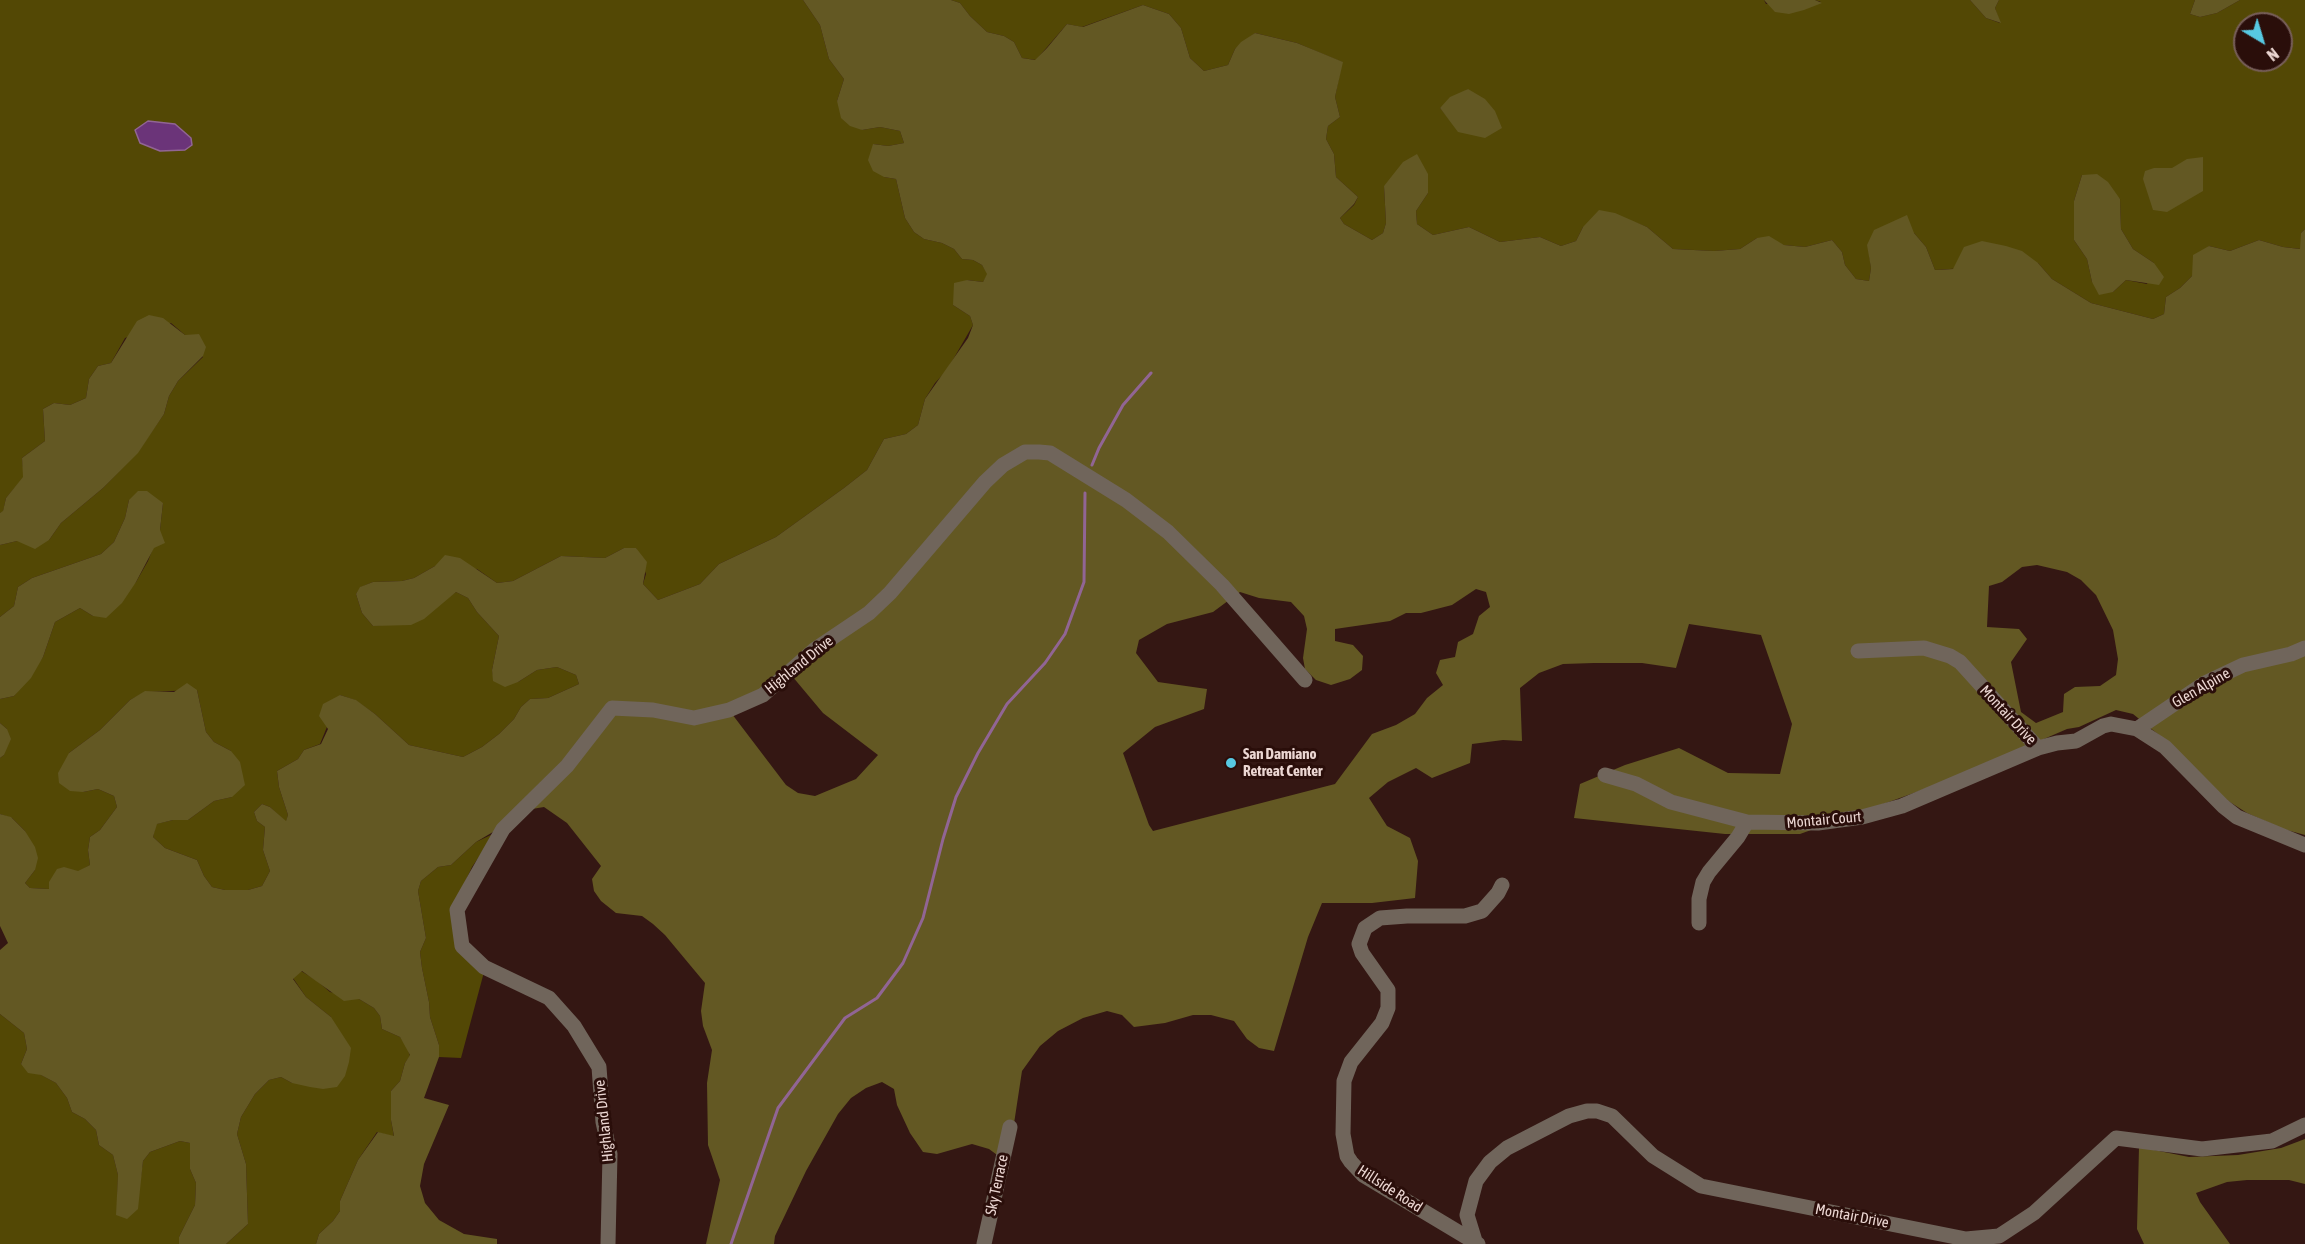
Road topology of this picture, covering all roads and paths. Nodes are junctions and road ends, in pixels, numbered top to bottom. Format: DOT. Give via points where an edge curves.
graph roads {
  1 [pos="2305,648"];
  2 [pos="1858,651"];
  3 [pos="1305,680"];
  4 [pos="2137,729"];
  5 [pos="2038,748"];
  6 [pos="1605,775"];
  7 [pos="1748,822"];
  8 [pos="2305,845"];
  9 [pos="1502,885"];
  10 [pos="1699,923"];
  11 [pos="2305,1125"];
  12 [pos="1010,1127"];
  13 [pos="1477,1243"];
  14 [pos="608,1244"];
  15 [pos="984,1244"];
  1 -- 4 [label="street, Glen Alpine" via="2242,665 2205,683"];
  2 -- 5 [label="street, Montair Drive" via="1924,648 1950,656"];
  3 -- 14 [label="street, Highland Drive" via="1222,585 1168,532 1126,500 1050,453 1025,452 985,482 869,613 814,650 763,695 729,710 694,718 612,708 567,766 503,829 457,910 462,946 484,967 549,998 574,1026 599,1067 610,1154"];
  4 -- 5 [label="street, Montair Drive" via="2111,724 2076,741"];
  4 -- 8 [label="street, Montair Drive" via="2165,747 2237,817"];
  5 -- 7 [label="street, Montair Court" via="1902,806 1862,817 1818,823"];
  6 -- 7 [label="street, Montair Court" via="1636,784 1671,802"];
  7 -- 10 [label="street" via="1703,882"];
  9 -- 13 [label="street, Hillside Road" via="1482,911 1465,916 1380,918 1365,928 1359,944 1388,990 1388,1008 1382,1023 1351,1062 1344,1081 1343,1134 1351,1162 1363,1175"];
  11 -- 13 [label="street, Montair Drive" via="2272,1141 2202,1149 2116,1138 2034,1213 1999,1236 1966,1239 1701,1186 1653,1156 1612,1116 1587,1111 1569,1116 1507,1148 1490,1162 1476,1181 1467,1215"];
  12 -- 15 [label="street, Sky Terrace"];
}
